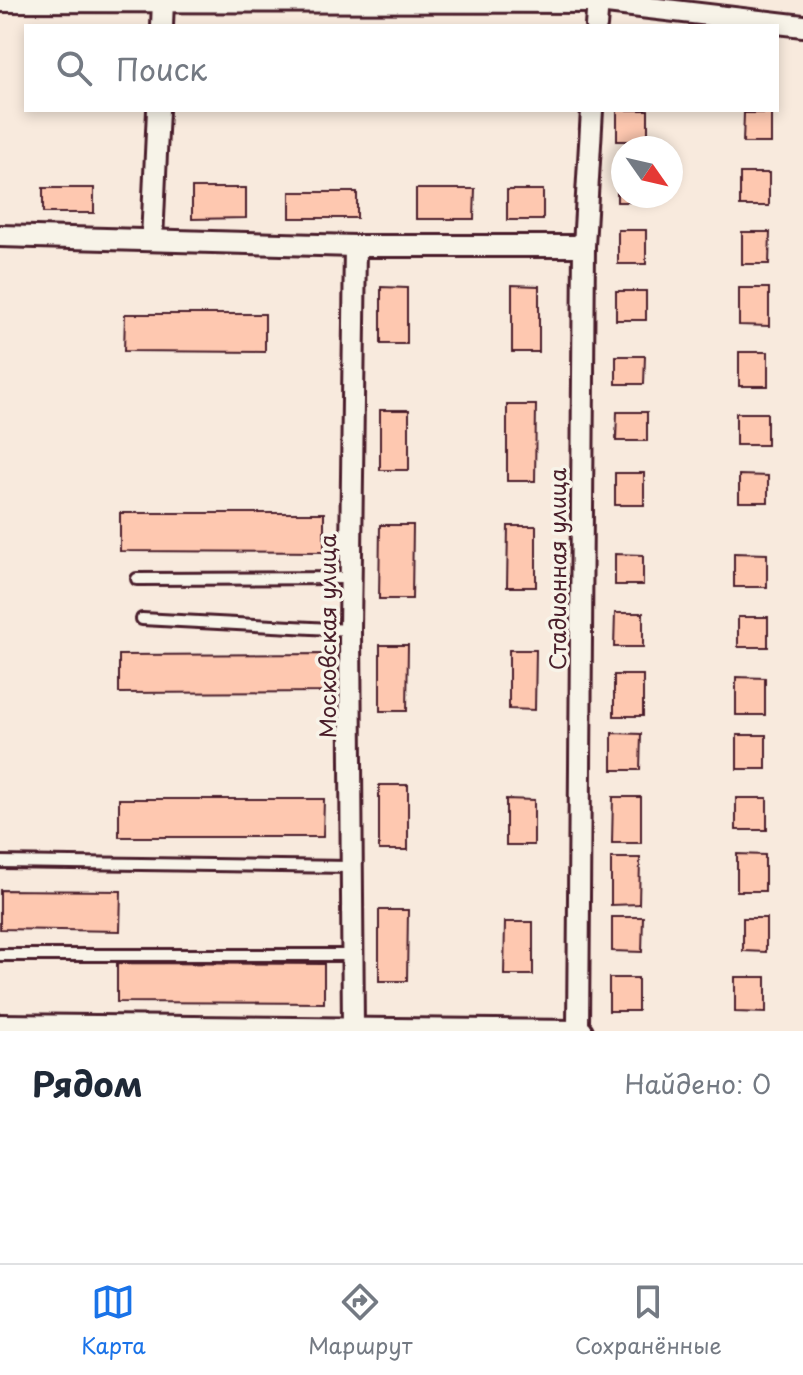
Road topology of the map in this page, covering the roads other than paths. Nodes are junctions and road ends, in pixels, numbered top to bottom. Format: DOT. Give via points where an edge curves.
graph roads {
  1 [pos="163,0"];
  2 [pos="0,1"];
  3 [pos="381,1"];
  4 [pos="598,1"];
  5 [pos="162,24"];
  6 [pos="596,24"];
  7 [pos="803,26"];
  8 [pos="158,112"];
  9 [pos="592,112"];
  10 [pos="0,236"];
  11 [pos="152,240"];
  12 [pos="355,246"];
  13 [pos="584,246"];
  14 [pos="352,578"];
  15 [pos="137,579"];
  16 [pos="142,619"];
  17 [pos="350,630"];
  18 [pos="0,862"];
  19 [pos="351,867"];
  20 [pos="0,955"];
  21 [pos="352,955"];
  22 [pos="0,1025"];
  23 [pos="353,1028"];
  24 [pos="292,1030"];
  25 [pos="580,1030"];
  1 -- 2 [label="street"];
  1 -- 3 [label="street"];
  1 -- 5 [label="street"];
  3 -- 4 [label="street"];
  4 -- 6 [label="street"];
  4 -- 7 [label="street"];
  8 -- 11 [label="street"];
  9 -- 13 [label="street, Стадионная улица"];
  10 -- 11 [label="street"];
  11 -- 12 [label="street"];
  12 -- 13 [label="street"];
  12 -- 14 [label="street, Московская улица"];
  13 -- 25 [label="street, Стадионная улица"];
  14 -- 15 [label="lane"];
  14 -- 17 [label="street, Московская улица"];
  16 -- 17 [label="lane"];
  17 -- 19 [label="street, Московская улица"];
  18 -- 19 [label="lane"];
  19 -- 21 [label="street, Московская улица"];
  20 -- 21 [label="lane"];
  21 -- 23 [label="street, Московская улица"];
  22 -- 24 [label="street"];
  23 -- 24 [label="street"];
  23 -- 25 [label="street"];
}
